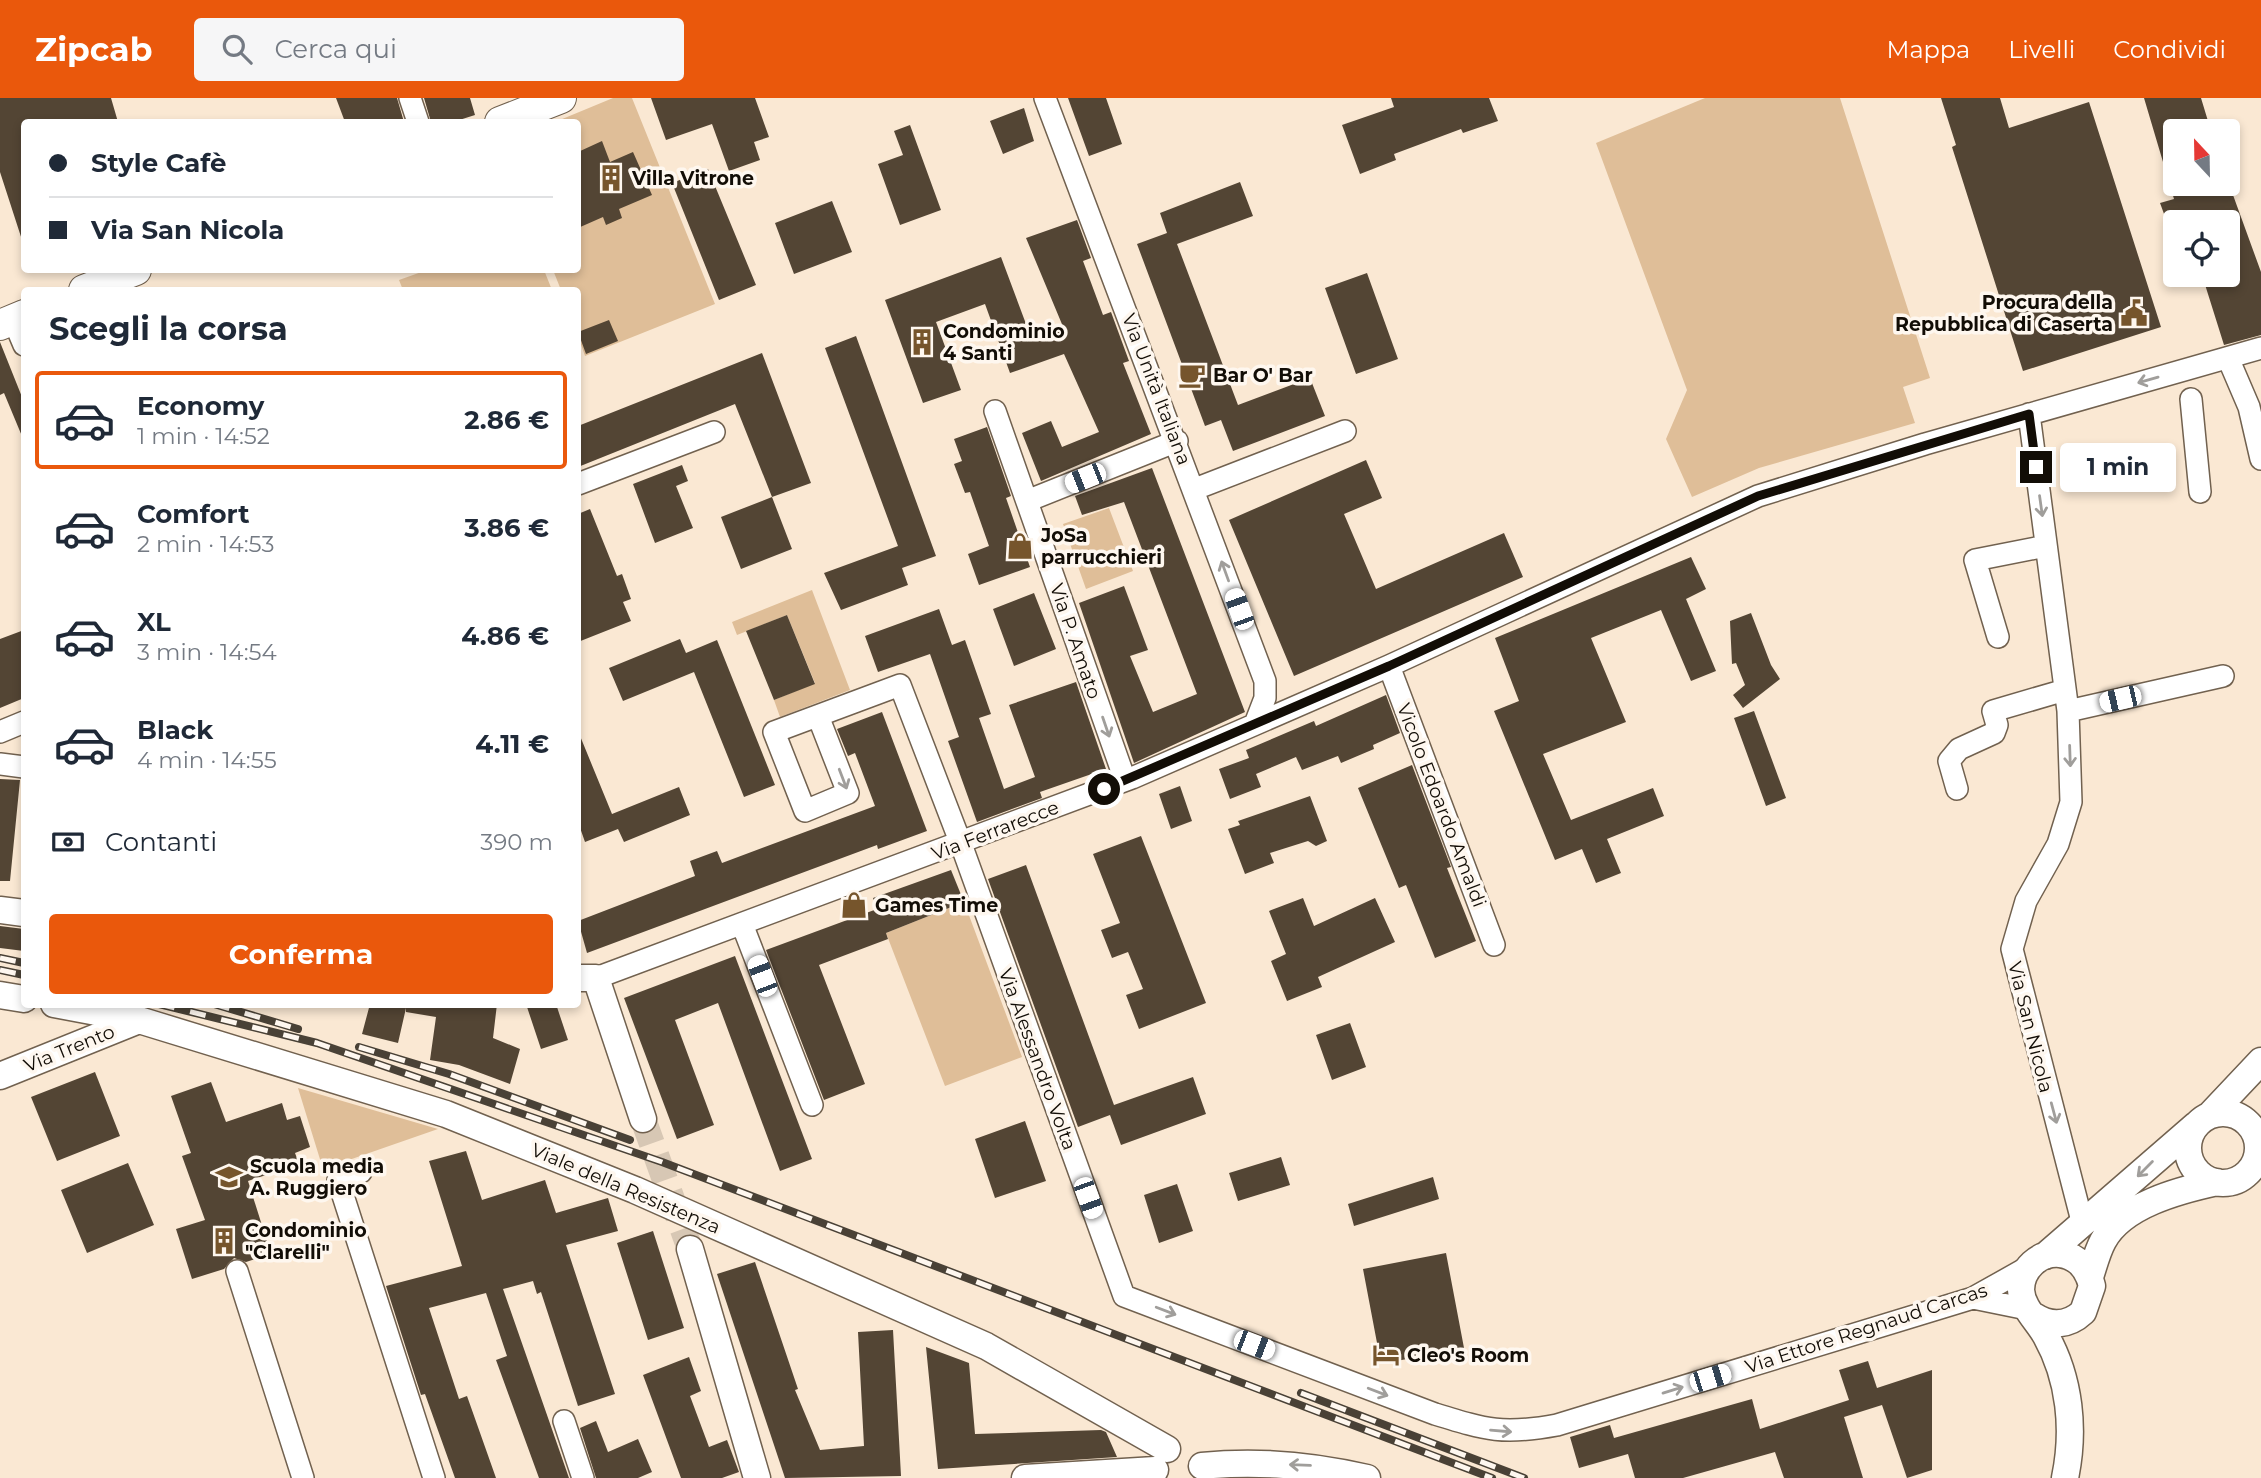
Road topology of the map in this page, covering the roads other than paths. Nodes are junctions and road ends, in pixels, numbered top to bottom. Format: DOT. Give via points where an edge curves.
graph roads {
  1 [pos="410,98"];
  2 [pos="561,98"];
  3 [pos="1045,98"];
  4 [pos="417,119"];
  5 [pos="508,119"];
  6 [pos="128,273"];
  7 [pos="92,287"];
  8 [pos="2261,348"];
  9 [pos="2228,358"];
  10 [pos="2191,400"];
  11 [pos="995,411"];
  12 [pos="2029,414"];
  13 [pos="1345,431"];
  14 [pos="714,432"];
  15 [pos="1177,441"];
  16 [pos="2261,459"];
  17 [pos="581,483"];
  18 [pos="1195,489"];
  19 [pos="2200,492"];
  20 [pos="1027,501"];
  21 [pos="2046,546"];
  22 [pos="1998,637"];
  23 [pos="1389,666"];
  24 [pos="2223,676"];
  25 [pos="1265,681"];
  26 [pos="2065,690"];
  27 [pos="1303,704"];
  28 [pos="2068,711"];
  29 [pos="818,716"];
  30 [pos="21,723"];
  31 [pos="1255,724"];
  32 [pos="0,732"];
  33 [pos="0,764"];
  34 [pos="21,767"];
  35 [pos="1125,780"];
  36 [pos="1957,789"];
  37 [pos="961,844"];
  38 [pos="0,910"];
  39 [pos="21,913"];
  40 [pos="742,924"];
  41 [pos="1494,945"];
  42 [pos="587,978"];
  43 [pos="0,995"];
  44 [pos="21,998"];
  45 [pos="75,1008"];
  46 [pos="139,1020"];
  47 [pos="2261,1061"];
  48 [pos="2261,1068"];
  49 [pos="0,1076"];
  50 [pos="812,1105"];
  51 [pos="643,1119"];
  52 [pos="2204,1120"];
  53 [pos="2246,1121"];
  54 [pos="2260,1146"];
  55 [pos="361,1172"];
  56 [pos="2226,1182"];
  57 [pos="2261,1188"];
  58 [pos="2084,1225"];
  59 [pos="690,1249"];
  60 [pos="2037,1261"];
  61 [pos="237,1271"];
  62 [pos="1115,1274"];
  63 [pos="2090,1277"];
  64 [pos="1973,1298"];
  65 [pos="2031,1313"];
  66 [pos="2077,1318"];
  67 [pos="2062,1367"];
  68 [pos="564,1420"];
  69 [pos="1160,1466"];
  70 [pos="1201,1472"];
  71 [pos="753,1475"];
  72 [pos="303,1478"];
  73 [pos="434,1478"];
  74 [pos="583,1478"];
  75 [pos="1025,1478"];
  76 [pos="1367,1478"];
  77 [pos="2065,1478"];
  1 -- 4 [label="street"];
  2 -- 5 [label="main road"];
  3 -- 15 [label="street, Via Unità Italiana"];
  6 -- 7 [label="main road"];
  8 -- 9 [label="street, Via Ferrarecce"];
  9 -- 12 [label="street, Via Ferrarecce, one-way"];
  9 -- 16 [label="street" via="2249,407"];
  10 -- 19 [label="street"];
  11 -- 20 [label="street, Via P. Amato"];
  12 -- 21 [label="street, Via San Nicola, one-way"];
  12 -- 23 [label="street, Via Ferrarecce" via="1758,496"];
  13 -- 18 [label="street"];
  14 -- 17 [label="street"];
  15 -- 18 [label="street, Via Unità Italiana"];
  15 -- 20 [label="street"];
  25 -- 18 [label="street, Via Unità Italiana, one-way"];
  20 -- 35 [label="street, Via P. Amato, one-way"];
  21 -- 22 [label="street" via="1975,560"];
  21 -- 26 [label="street, Via San Nicola"];
  23 -- 27 [label="street, Via Ferrarecce"];
  23 -- 41 [label="street, Vicolo Edoardo Amaldi"];
  24 -- 28 [label="street"];
  25 -- 27 [label="street"];
  25 -- 31 [label="street" via="1265,698"];
  26 -- 28 [label="street, Via San Nicola"];
  26 -- 36 [label="street" via="1993,711 1994,733 1952,755 1948,766"];
  27 -- 31 [label="street, Via Ferrarecce"];
  28 -- 58 [label="street, Via San Nicola, one-way" via="2071,802 2058,844 2026,901 2012,948"];
  29 -- 37 [label="street, Via Alessandro Volta" via="900,685"];
  30 -- 32 [label="street"];
  31 -- 35 [label="street, Via Ferrarecce"];
  33 -- 34 [label="street"];
  35 -- 37 [label="street, Via Ferrarecce"];
  37 -- 40 [label="street, Via Ferrarecce"];
  37 -- 62 [label="street, Via Alessandro Volta"];
  38 -- 39 [label="street"];
  40 -- 42 [label="street, Via Ferrarecce"];
  40 -- 50 [label="street"];
  42 -- 51 [label="street"];
  43 -- 44 [label="street"];
  45 -- 46 [label="street, Viale della Resistenza"];
  46 -- 49 [label="street, Via Trento"];
  46 -- 69 [label="street, Viale della Resistenza" via="446,1114 635,1190 986,1346"];
  47 -- 52 [label="street"];
  48 -- 53 [label="street" via="2251,1088"];
  52 -- 53 [label="street" via="2230,1113"];
  52 -- 56 [label="street" via="2188,1141 2190,1160 2200,1175"];
  52 -- 58 [label="street, one-way" via="2172,1142"];
  53 -- 54 [label="street"];
  54 -- 56 [label="street" via="2250,1170"];
  55 -- 73 [label="street" via="338,1180"];
  56 -- 57 [label="street"];
  56 -- 63 [label="street" via="2193,1188 2125,1218 2104,1241"];
  58 -- 60 [label="street"];
  59 -- 71 [label="street"];
  60 -- 63 [label="street" via="2063,1254 2072,1257"];
  60 -- 64 [label="street, Via Ettore Regnaud Carcas"];
  60 -- 65 [label="street" via="2024,1274 2021,1292"];
  61 -- 72 [label="street"];
  62 -- 64 [label="street, Via Ettore Regnaud Carcas, one-way" via="1124,1296 1435,1414 1487,1429 1517,1432 1608,1410"];
  63 -- 66 [label="street" via="2088,1304"];
  64 -- 65 [label="street"];
  65 -- 66 [label="street" via="2041,1321 2059,1324"];
  65 -- 67 [label="street"];
  66 -- 67 [label="street"];
  67 -- 77 [label="street" via="2070,1435"];
  68 -- 74 [label="street"];
  69 -- 70 [label="street" via="1174,1446 1189,1448"];
  69 -- 75 [label="street"];
  76 -- 70 [label="street, one-way" via="1312,1465 1229,1463"];
}
